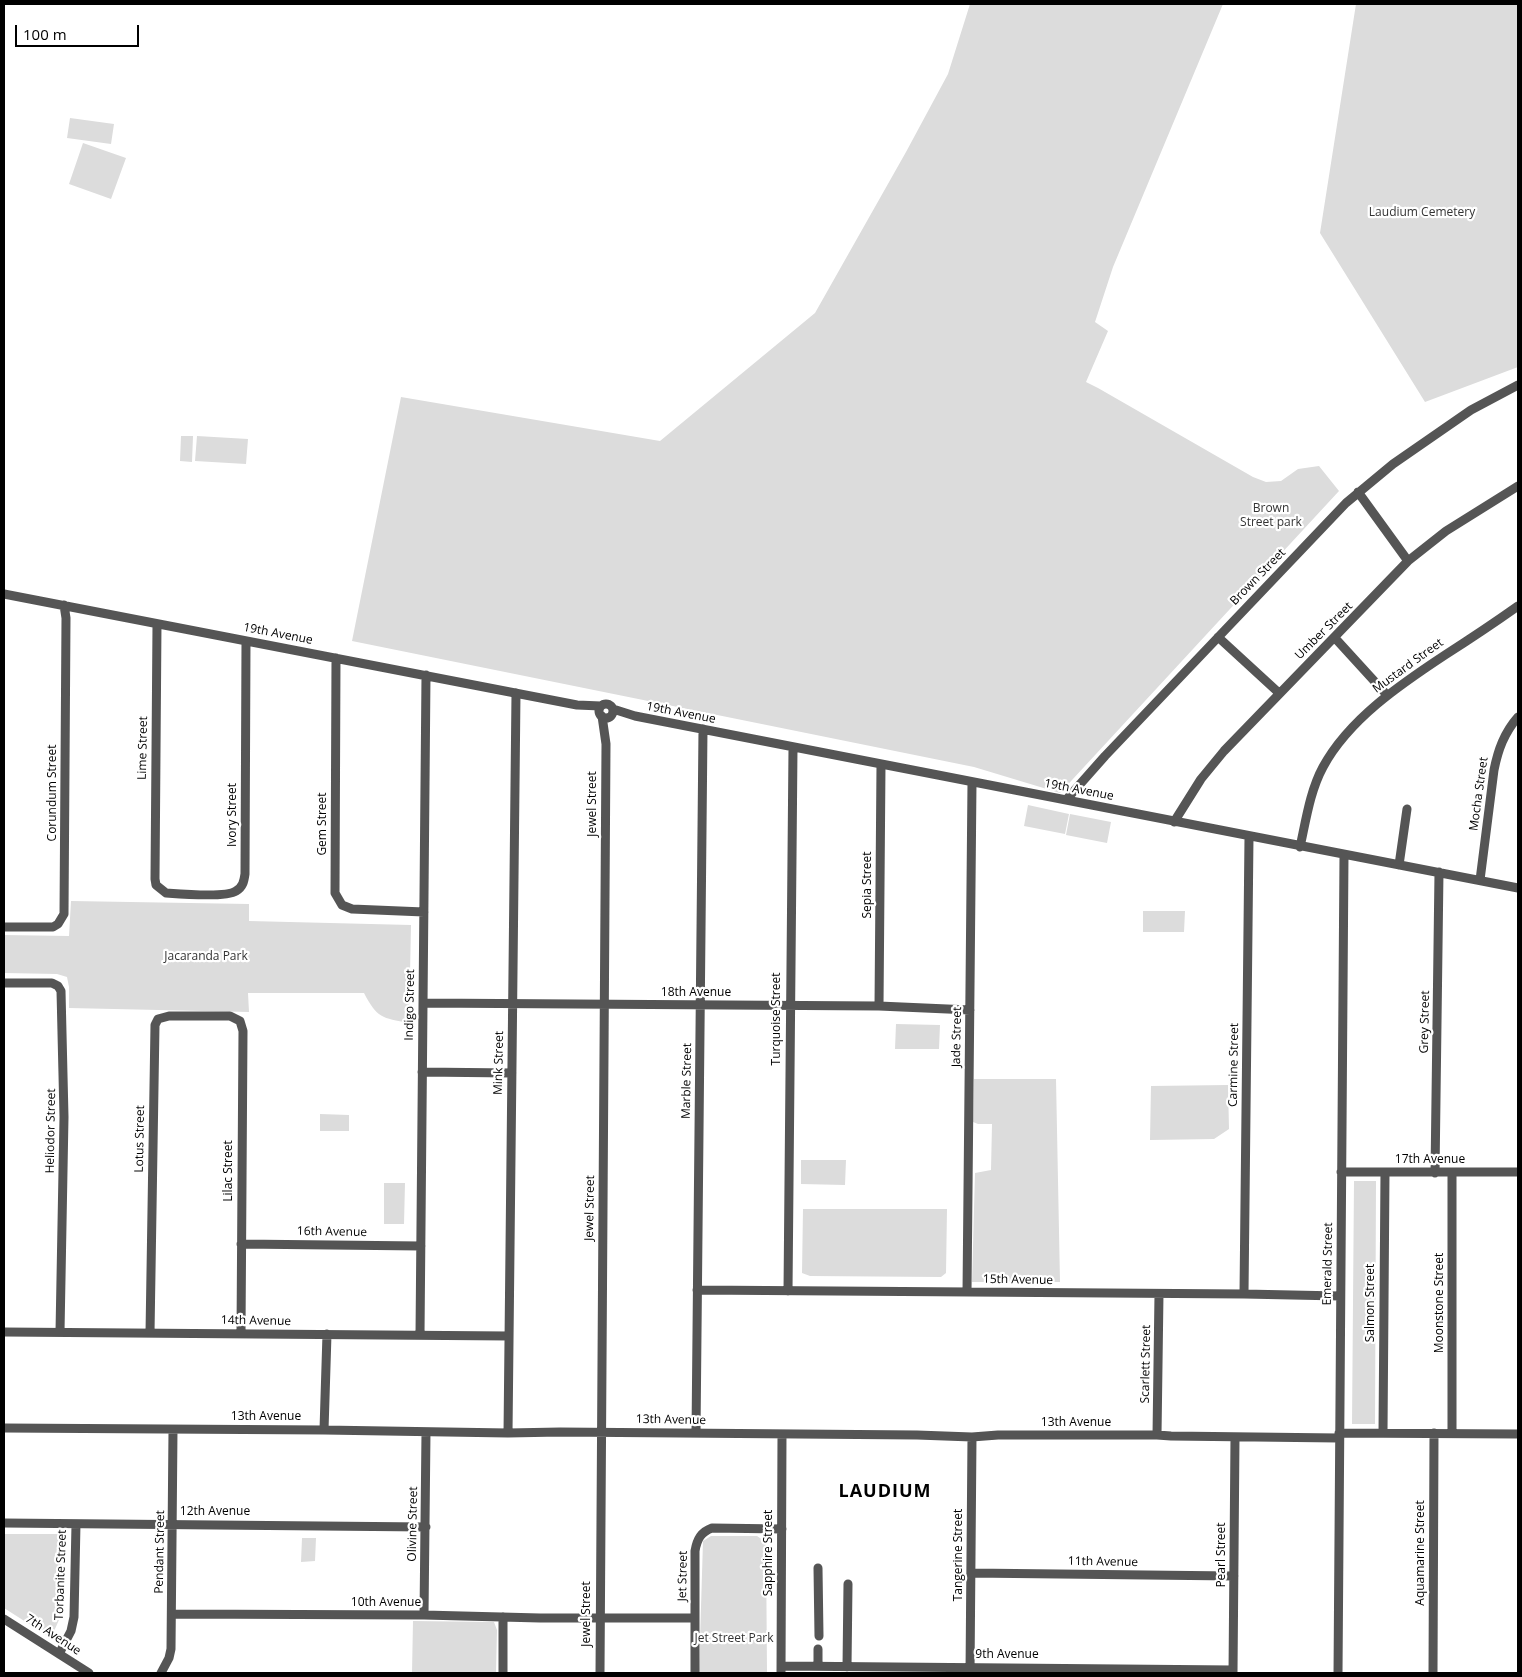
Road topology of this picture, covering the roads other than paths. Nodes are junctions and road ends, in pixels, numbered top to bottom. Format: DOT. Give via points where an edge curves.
graph roads {
  1 [pos="1518,385"];
  2 [pos="1518,486"];
  3 [pos="1358,492"];
  4 [pos="1408,561"];
  5 [pos="4,594"];
  6 [pos="67,606"];
  7 [pos="1518,606"];
  8 [pos="157,624"];
  9 [pos="1218,637"];
  10 [pos="1335,638"];
  11 [pos="246,641"];
  12 [pos="336,658"];
  13 [pos="426,675"];
  14 [pos="516,693"];
  15 [pos="1279,693"];
  16 [pos="1387,695"];
  17 [pos="606,713"];
  18 [pos="1518,717"];
  19 [pos="703,730"];
  20 [pos="793,748"];
  21 [pos="881,765"];
  22 [pos="972,783"];
  23 [pos="1066,800"];
  24 [pos="1407,809"];
  25 [pos="1174,822"];
  26 [pos="1249,837"];
  27 [pos="1300,847"];
  28 [pos="1344,855"];
  29 [pos="1399,865"];
  30 [pos="1439,872"];
  31 [pos="155,873"];
  32 [pos="1480,880"];
  33 [pos="1518,888"];
  34 [pos="424,912"];
  35 [pos="4,928"];
  36 [pos="4,983"];
  37 [pos="423,1003"];
  38 [pos="513,1005"];
  39 [pos="604,1005"];
  40 [pos="700,1005"];
  41 [pos="789,1006"];
  42 [pos="880,1006"];
  43 [pos="970,1010"];
  44 [pos="230,1016"];
  45 [pos="422,1072"];
  46 [pos="512,1073"];
  47 [pos="1341,1172"];
  48 [pos="1385,1172"];
  49 [pos="1435,1172"];
  50 [pos="1518,1172"];
  51 [pos="1452,1173"];
  52 [pos="241,1244"];
  53 [pos="421,1246"];
  54 [pos="697,1290"];
  55 [pos="788,1291"];
  56 [pos="967,1292"];
  57 [pos="1160,1294"];
  58 [pos="1244,1294"];
  59 [pos="1340,1296"];
  60 [pos="4,1332"];
  61 [pos="60,1332"];
  62 [pos="150,1333"];
  63 [pos="240,1333"];
  64 [pos="327,1334"];
  65 [pos="420,1334"];
  66 [pos="509,1336"];
  67 [pos="4,1428"];
  68 [pos="173,1430"];
  69 [pos="324,1430"];
  70 [pos="426,1432"];
  71 [pos="600,1432"];
  72 [pos="508,1433"];
  73 [pos="696,1433"];
  74 [pos="1383,1433"];
  75 [pos="1434,1433"];
  76 [pos="1452,1433"];
  77 [pos="782,1434"];
  78 [pos="1518,1434"];
  79 [pos="1157,1435"];
  80 [pos="1339,1435"];
  81 [pos="972,1436"];
  82 [pos="1235,1437"];
  83 [pos="4,1523"];
  84 [pos="76,1524"];
  85 [pos="173,1525"];
  86 [pos="426,1527"];
  87 [pos="782,1529"];
  88 [pos="818,1568"];
  89 [pos="971,1573"];
  90 [pos="1234,1576"];
  91 [pos="848,1584"];
  92 [pos="172,1614"];
  93 [pos="424,1615"];
  94 [pos="503,1617"];
  95 [pos="600,1617"];
  96 [pos="695,1618"];
  97 [pos="4,1619"];
  98 [pos="819,1636"];
  99 [pos="818,1649"];
  100 [pos="59,1654"];
  101 [pos="818,1666"];
  102 [pos="847,1667"];
  103 [pos="781,1670"];
  104 [pos="872,1670"];
  105 [pos="970,1671"];
  106 [pos="1130,1671"];
  107 [pos="1233,1671"];
  108 [pos="89,1673"];
  109 [pos="161,1673"];
  110 [pos="503,1673"];
  111 [pos="600,1673"];
  112 [pos="695,1673"];
  113 [pos="1338,1673"];
  114 [pos="1433,1673"];
  1 -- 3 [label="street, Brown Street" via="1471,410"];
  2 -- 4 [label="street, Umber Street" via="1446,531"];
  3 -- 4 [label="street"];
  3 -- 9 [label="street, Brown Street"];
  4 -- 10 [label="street, Umber Street"];
  5 -- 6 [label="street, 19th Avenue"];
  6 -- 8 [label="street, 19th Avenue"];
  6 -- 35 [label="street, Corundum Street" via="64,914 53,927"];
  7 -- 16 [label="street, Mustard Street"];
  8 -- 11 [label="street, 19th Avenue"];
  8 -- 31 [label="street, Lime Street"];
  9 -- 15 [label="street"];
  9 -- 23 [label="street, Brown Street"];
  10 -- 15 [label="street, Umber Street"];
  10 -- 16 [label="street"];
  11 -- 12 [label="street, 19th Avenue"];
  11 -- 31 [label="street, Ivory Street" via="243,882 230,894 166,893 156,885"];
  12 -- 13 [label="street, 19th Avenue"];
  12 -- 34 [label="street, Gem Street" via="335,893 342,905 352,909"];
  13 -- 14 [label="street, 19th Avenue"];
  13 -- 34 [label="street, Indigo Street"];
  14 -- 17 [label="street, 19th Avenue"];
  14 -- 38 [label="street, Mink Street"];
  15 -- 25 [label="street, Umber Street" via="1211,766"];
  16 -- 27 [label="street, Mustard Street" via="1332,751 1322,768"];
  17 -- 19 [label="street, 19th Avenue"];
  17 -- 39 [label="street, Jewel Street"];
  18 -- 32 [label="street, Mocha Street" via="1506,732 1497,755"];
  19 -- 20 [label="street, 19th Avenue"];
  19 -- 40 [label="street, Marble Street"];
  20 -- 21 [label="street, 19th Avenue"];
  20 -- 41 [label="street, Turquoise Street"];
  21 -- 22 [label="street, 19th Avenue"];
  21 -- 42 [label="street, Sepia Street"];
  22 -- 23 [label="street, 19th Avenue"];
  22 -- 43 [label="street, Jade Street"];
  23 -- 25 [label="street, 19th Avenue"];
  24 -- 29 [label="street"];
  25 -- 26 [label="street, 19th Avenue"];
  26 -- 27 [label="street, 19th Avenue"];
  26 -- 58 [label="street, Carmine Street"];
  27 -- 28 [label="street, 19th Avenue"];
  28 -- 29 [label="street, 19th Avenue"];
  28 -- 47 [label="street, Emerald Street"];
  29 -- 30 [label="street, 19th Avenue"];
  30 -- 32 [label="street, 19th Avenue"];
  30 -- 49 [label="street, Grey Street"];
  32 -- 33 [label="street, 19th Avenue"];
  34 -- 37 [label="street, Indigo Street"];
  36 -- 61 [label="street, Heliodor Street" via="52,983 62,991 64,1117"];
  37 -- 38 [label="street, 18th Avenue"];
  37 -- 45 [label="street, Indigo Street"];
  38 -- 39 [label="street, 18th Avenue"];
  38 -- 46 [label="street, Mink Street"];
  39 -- 40 [label="street, 18th Avenue"];
  39 -- 71 [label="street, Jewel Street"];
  40 -- 41 [label="street, 18th Avenue"];
  40 -- 54 [label="street, Marble Street"];
  41 -- 42 [label="street, 18th Avenue"];
  41 -- 55 [label="street, Turquoise Street"];
  42 -- 43 [label="street, 18th Avenue"];
  43 -- 56 [label="street, Jade Street"];
  44 -- 52 [label="street, Lilac Street" via="240,1021 243,1031"];
  44 -- 62 [label="street, Lotus Street" via="169,1016 158,1019 155,1025"];
  45 -- 46 [label="street"];
  45 -- 53 [label="street, Indigo Street"];
  46 -- 66 [label="street, Mink Street"];
  47 -- 48 [label="street, 17th Avenue"];
  47 -- 59 [label="street, Emerald Street"];
  48 -- 49 [label="street, 17th Avenue"];
  48 -- 74 [label="street, Salmon Street"];
  49 -- 51 [label="street, 17th Avenue"];
  50 -- 51 [label="street, 17th Avenue"];
  51 -- 76 [label="street, Moonstone Street"];
  52 -- 53 [label="street, 16th Avenue"];
  52 -- 63 [label="street, Lilac Street"];
  53 -- 65 [label="street, Indigo Street"];
  54 -- 55 [label="street, 15th Avenue"];
  54 -- 73 [label="street, Marble Street"];
  55 -- 56 [label="street, 15th Avenue"];
  56 -- 57 [label="street, 15th Avenue"];
  57 -- 58 [label="street, 15th Avenue"];
  57 -- 79 [label="street, Scarlett Street"];
  58 -- 59 [label="street, 15th Avenue"];
  59 -- 80 [label="street, Emerald Street"];
  60 -- 61 [label="street, 14th Avenue"];
  61 -- 62 [label="street, 14th Avenue"];
  62 -- 63 [label="street, 14th Avenue"];
  63 -- 64 [label="street, 14th Avenue"];
  64 -- 65 [label="street, 14th Avenue"];
  64 -- 69 [label="street"];
  65 -- 66 [label="street, 14th Avenue"];
  66 -- 72 [label="street, Mink Street"];
  67 -- 68 [label="street, 13th Avenue"];
  68 -- 69 [label="street, 13th Avenue"];
  68 -- 85 [label="street, Pendant Street"];
  69 -- 70 [label="street, 13th Avenue"];
  70 -- 72 [label="street, 13th Avenue"];
  70 -- 86 [label="street, Olivine Street"];
  71 -- 72 [label="street, 13th Avenue"];
  71 -- 73 [label="street, 13th Avenue"];
  71 -- 95 [label="street, Jewel Street"];
  73 -- 77 [label="street, 13th Avenue"];
  74 -- 75 [label="street, 13th Avenue"];
  74 -- 80 [label="street, 13th Avenue"];
  75 -- 76 [label="street, 13th Avenue"];
  75 -- 114 [label="street, Aquamarine Street"];
  76 -- 78 [label="street, 13th Avenue"];
  77 -- 81 [label="street, 13th Avenue"];
  77 -- 87 [label="street, Sapphire Street"];
  79 -- 81 [label="street, 13th Avenue"];
  79 -- 82 [label="street, 13th Avenue"];
  80 -- 82 [label="street, 13th Avenue"];
  80 -- 113 [label="street, Emerald Street"];
  81 -- 89 [label="street, Tangerine Street"];
  82 -- 90 [label="street, Pearl Street"];
  83 -- 84 [label="street, 12th Avenue"];
  84 -- 85 [label="street, 12th Avenue"];
  84 -- 100 [label="street, Torbanite Street" via="74,1616 71,1631"];
  85 -- 86 [label="street, 12th Avenue"];
  85 -- 92 [label="street, Pendant Street"];
  86 -- 93 [label="street, Olivine Street"];
  87 -- 96 [label="street, Jet Street" via="716,1528 701,1534 696,1551"];
  87 -- 103 [label="street, Sapphire Street"];
  88 -- 98 [label="street"];
  89 -- 90 [label="street, 11th Avenue"];
  89 -- 105 [label="street, Tangerine Street"];
  90 -- 107 [label="street, Pearl Street"];
  91 -- 102 [label="street"];
  92 -- 93 [label="street, 10th Avenue"];
  92 -- 109 [label="street, Pendant Street" via="171,1649"];
  93 -- 94 [label="street, 10th Avenue"];
  94 -- 95 [label="street, 10th Avenue"];
  94 -- 110 [label="street"];
  95 -- 96 [label="street, 10th Avenue"];
  95 -- 111 [label="street, Jewel Street"];
  96 -- 112 [label="street, Jet Street"];
  97 -- 100 [label="street, 7th Avenue"];
  99 -- 101 [label="street"];
  100 -- 108 [label="street, 7th Avenue"];
  101 -- 102 [label="street, 9th Avenue"];
  101 -- 103 [label="street, 9th Avenue"];
  102 -- 104 [label="street, 9th Avenue"];
  104 -- 105 [label="street, 9th Avenue"];
  105 -- 106 [label="street, 9th Avenue"];
  106 -- 107 [label="street, 9th Avenue"];
}
